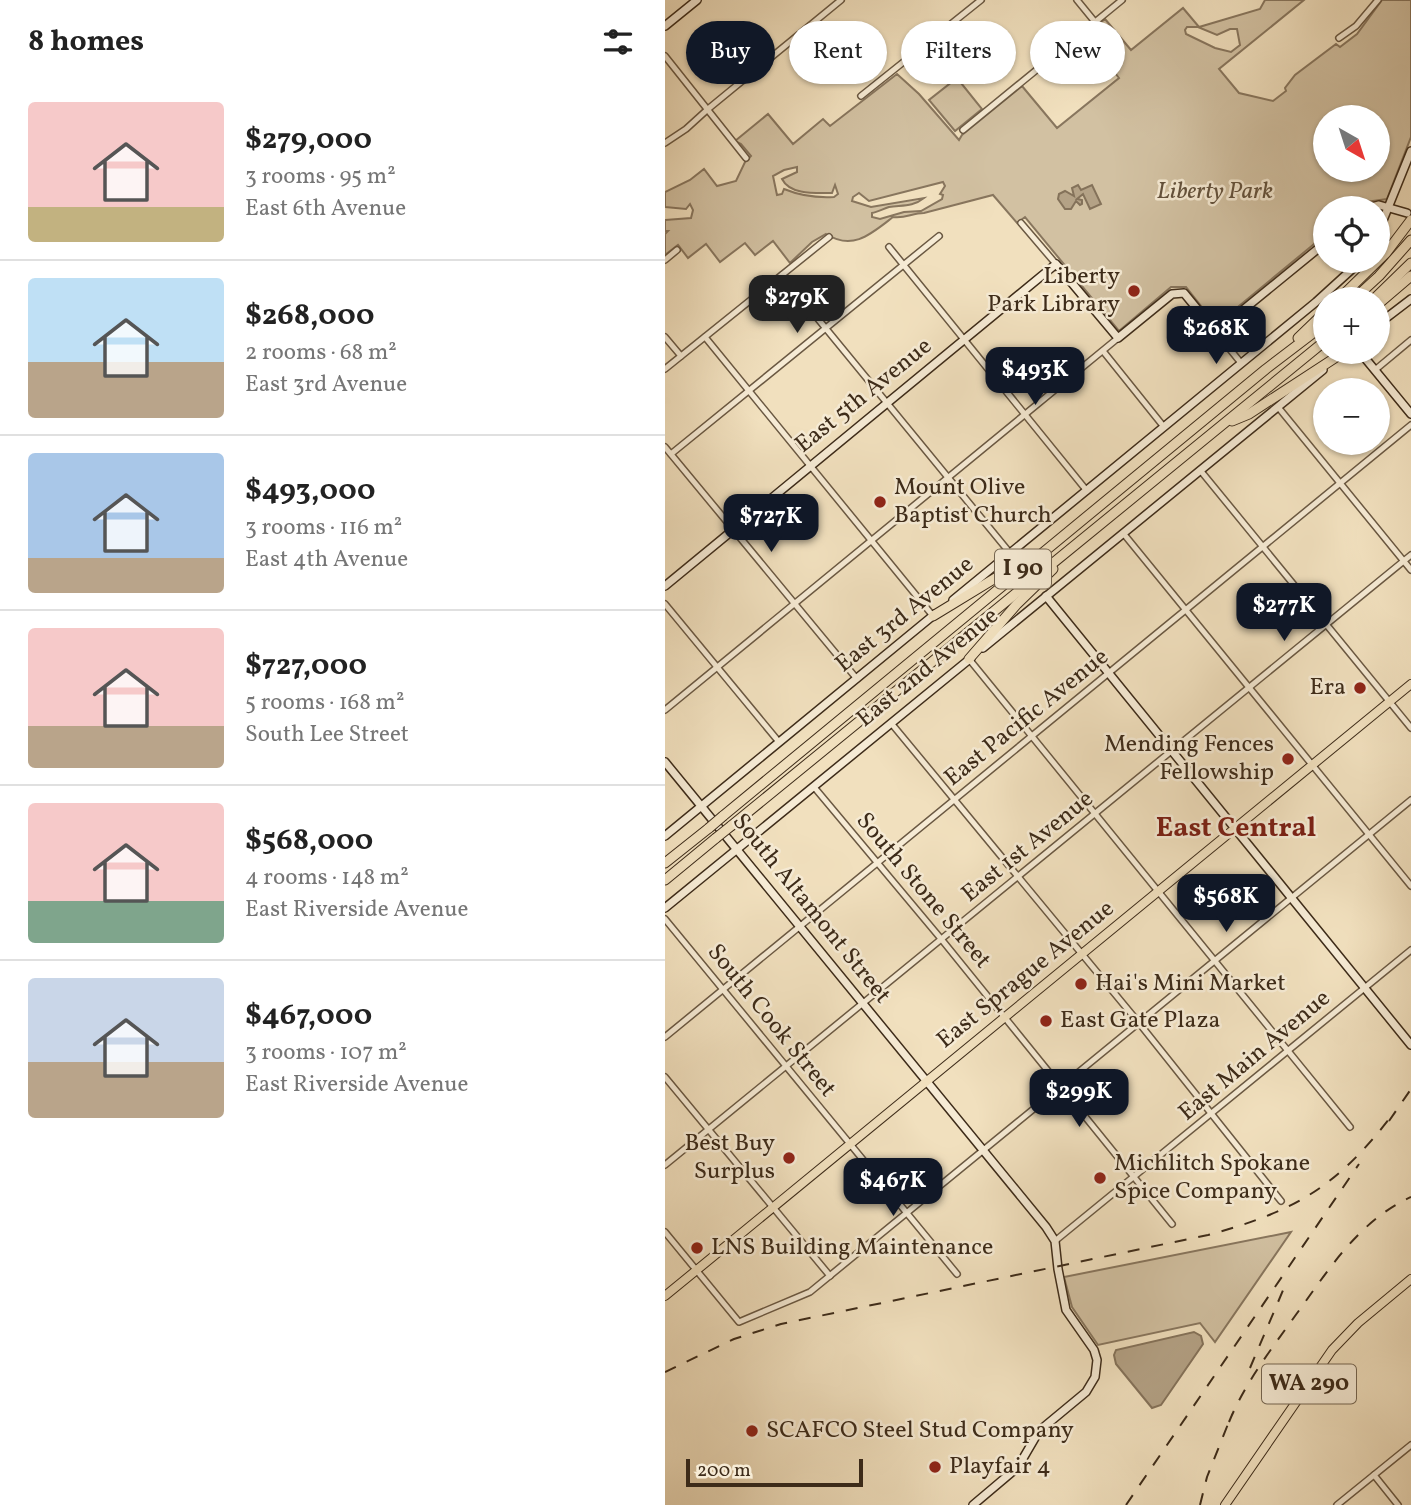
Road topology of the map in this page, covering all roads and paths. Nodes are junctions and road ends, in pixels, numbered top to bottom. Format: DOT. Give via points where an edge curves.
graph roads {
  1 [pos="697,0"];
  2 [pos="841,0"];
  3 [pos="981,0"];
  4 [pos="1077,0"];
  5 [pos="1122,0"];
  6 [pos="1378,0"];
  7 [pos="1094,21"];
  8 [pos="1096,21"];
  9 [pos="665,26"];
  10 [pos="1339,38"];
  11 [pos="665,56"];
  12 [pos="1030,75"];
  13 [pos="861,96"];
  14 [pos="708,109"];
  15 [pos="963,130"];
  16 [pos="665,143"];
  17 [pos="1411,151"];
  18 [pos="746,158"];
  19 [pos="1390,208"];
  20 [pos="1409,216"];
  21 [pos="1021,223"];
  22 [pos="939,236"];
  23 [pos="829,237"];
  24 [pos="1411,240"];
  25 [pos="889,247"];
  26 [pos="677,250"];
  27 [pos="1313,253"];
  28 [pos="665,260"];
  29 [pos="1411,263"];
  30 [pos="1056,264"];
  31 [pos="904,265"];
  32 [pos="1349,273"];
  33 [pos="782,275"];
  34 [pos="1411,276"];
  35 [pos="1351,287"];
  36 [pos="1367,287"];
  37 [pos="1386,287"];
  38 [pos="1390,294"];
  39 [pos="1411,299"];
  40 [pos="1390,316"];
  41 [pos="1313,324"];
  42 [pos="827,328"];
  43 [pos="1216,332"];
  44 [pos="1313,333"];
  45 [pos="665,337"];
  46 [pos="705,337"];
  47 [pos="1118,338"];
  48 [pos="963,340"];
  49 [pos="1411,340"];
  50 [pos="1103,351"];
  51 [pos="1313,351"];
  52 [pos="681,356"];
  53 [pos="1241,363"];
  54 [pos="1326,364"];
  55 [pos="1330,364"];
  56 [pos="1370,364"];
  57 [pos="665,369"];
  58 [pos="1266,369"];
  59 [pos="1375,370"];
  60 [pos="749,391"];
  61 [pos="887,403"];
  62 [pos="1278,407"];
  63 [pos="1411,414"];
  64 [pos="1025,415"];
  65 [pos="1224,425"];
  66 [pos="1411,425"];
  67 [pos="1164,427"];
  68 [pos="665,447"];
  69 [pos="671,454"];
  70 [pos="809,466"];
  71 [pos="1200,470"];
  72 [pos="949,477"];
  73 [pos="1340,483"];
  74 [pos="1087,491"];
  75 [pos="733,530"];
  76 [pos="1123,533"];
  77 [pos="1061,538"];
  78 [pos="871,541"];
  79 [pos="1263,547"];
  80 [pos="1010,553"];
  81 [pos="1064,554"];
  82 [pos="1411,555"];
  83 [pos="1403,561"];
  84 [pos="1411,570"];
  85 [pos="665,586"];
  86 [pos="1046,596"];
  87 [pos="665,604"];
  88 [pos="795,604"];
  89 [pos="1187,610"];
  90 [pos="933,616"];
  91 [pos="1327,624"];
  92 [pos="969,659"];
  93 [pos="717,667"];
  94 [pos="1109,673"];
  95 [pos="857,679"];
  96 [pos="1411,684"];
  97 [pos="1250,688"];
  98 [pos="1389,701"];
  99 [pos="665,710"];
  100 [pos="891,723"];
  101 [pos="1411,727"];
  102 [pos="1032,737"];
  103 [pos="779,742"];
  104 [pos="1173,751"];
  105 [pos="665,762"];
  106 [pos="1312,765"];
  107 [pos="814,786"];
  108 [pos="954,800"];
  109 [pos="1411,800"];
  110 [pos="702,807"];
  111 [pos="1095,814"];
  112 [pos="1235,828"];
  113 [pos="1369,834"];
  114 [pos="665,836"];
  115 [pos="737,849"];
  116 [pos="665,863"];
  117 [pos="877,863"];
  118 [pos="1018,877"];
  119 [pos="665,880"];
  120 [pos="1411,886"];
  121 [pos="1158,891"];
  122 [pos="1292,897"];
  123 [pos="665,908"];
  124 [pos="665,919"];
  125 [pos="800,926"];
  126 [pos="942,940"];
  127 [pos="1411,950"];
  128 [pos="1081,954"];
  129 [pos="1215,960"];
  130 [pos="1365,987"];
  131 [pos="724,989"];
  132 [pos="863,1004"];
  133 [pos="1005,1017"];
  134 [pos="1139,1023"];
  135 [pos="665,1037"];
  136 [pos="1411,1045"];
  137 [pos="1289,1051"];
  138 [pos="786,1066"];
  139 [pos="665,1077"];
  140 [pos="927,1082"];
  141 [pos="1062,1087"];
  142 [pos="1212,1114"];
  143 [pos="1350,1127"];
  144 [pos="709,1130"];
  145 [pos="850,1145"];
  146 [pos="984,1151"];
  147 [pos="665,1165"];
  148 [pos="1135,1178"];
  149 [pos="1281,1201"];
  150 [pos="773,1208"];
  151 [pos="906,1213"];
  152 [pos="1173,1224"];
  153 [pos="665,1232"];
  154 [pos="1055,1241"];
  155 [pos="697,1270"];
  156 [pos="957,1273"];
  157 [pos="829,1276"];
  158 [pos="1411,1279"];
  159 [pos="665,1296"];
  160 [pos="1411,1445"];
  161 [pos="1374,1475"];
  162 [pos="974,1505"];
  163 [pos="1226,1505"];
  164 [pos="1337,1505"];
  165 [pos="1398,1505"];
  1 -- 9 [label="street"];
  2 -- 14 [label="street"];
  3 -- 13 [label="street"];
  4 -- 7 [label="street"];
  5 -- 8 [label="street"];
  6 -- 10 [label="street"];
  11 -- 14 [label="street"];
  12 -- 15 [label="street"];
  14 -- 16 [label="street"];
  14 -- 18 [label="street"];
  17 -- 19 [label="street"];
  19 -- 20 [label="street"];
  20 -- 35 [label="highway" via="1386,253"];
  21 -- 30 [label="street"];
  22 -- 31 [label="street"];
  23 -- 33 [label="street"];
  24 -- 36 [label="highway"];
  25 -- 31 [label="street"];
  26 -- 28 [label="street"];
  27 -- 43 [label="street"];
  29 -- 37 [label="highway"];
  30 -- 47 [label="street"];
  30 -- 48 [label="street, East 5th Avenue"];
  31 -- 42 [label="street"];
  31 -- 48 [label="street"];
  32 -- 53 [label="street, East 3rd Avenue"];
  33 -- 42 [label="street"];
  33 -- 46 [label="street"];
  34 -- 38 [label="highway"];
  39 -- 40 [label="street"];
  41 -- 58 [label="highway"];
  42 -- 60 [label="street"];
  42 -- 61 [label="street"];
  43 -- 47 [label="street" via="1179,292"];
  43 -- 53 [label="street"];
  44 -- 58 [label="highway, I 90"];
  45 -- 52 [label="street"];
  46 -- 52 [label="street"];
  46 -- 60 [label="street"];
  47 -- 50 [label="street"];
  48 -- 61 [label="street, East 5th Avenue"];
  48 -- 64 [label="street"];
  49 -- 59 [label="street"];
  50 -- 64 [label="street"];
  50 -- 67 [label="street"];
  51 -- 65 [label="highway, I 90"];
  52 -- 57 [label="street"];
  53 -- 67 [label="street, East 3rd Avenue"];
  54 -- 65 [label="highway"];
  55 -- 62 [label="street, East 2nd Avenue"];
  56 -- 59 [label="street"];
  58 -- 77 [label="highway, I 90"];
  59 -- 63 [label="street"];
  60 -- 69 [label="street"];
  60 -- 70 [label="street"];
  61 -- 70 [label="street, East 5th Avenue"];
  61 -- 72 [label="street"];
  62 -- 71 [label="street, East 2nd Avenue"];
  62 -- 73 [label="street"];
  64 -- 72 [label="street"];
  64 -- 74 [label="street"];
  65 -- 81 [label="highway, I 90"];
  66 -- 73 [label="street, East Pacific Avenue"];
  67 -- 74 [label="street, East 3rd Avenue"];
  68 -- 69 [label="street"];
  69 -- 75 [label="street"];
  70 -- 75 [label="street, East 5th Avenue"];
  70 -- 78 [label="street"];
  71 -- 76 [label="street, East 2nd Avenue"];
  71 -- 79 [label="street"];
  72 -- 78 [label="street"];
  72 -- 80 [label="street"];
  73 -- 79 [label="street, East Pacific Avenue"];
  73 -- 83 [label="street"];
  74 -- 80 [label="street, East 3rd Avenue"];
  75 -- 85 [label="street, East 5th Avenue"];
  75 -- 88 [label="street"];
  76 -- 86 [label="street, East 2nd Avenue"];
  76 -- 89 [label="street"];
  77 -- 90 [label="highway"];
  77 -- 116 [label="highway, I 90, bridge"];
  78 -- 88 [label="street"];
  78 -- 90 [label="street"];
  79 -- 89 [label="street, East Pacific Avenue"];
  79 -- 91 [label="street"];
  80 -- 90 [label="street, East 3rd Avenue"];
  81 -- 92 [label="highway"];
  81 -- 119 [label="highway, I 90, bridge"];
  82 -- 83 [label="street, East 1st Avenue"];
  83 -- 84 [label="street"];
  83 -- 91 [label="street, East 1st Avenue"];
  86 -- 92 [label="street, East 2nd Avenue"];
  86 -- 94 [label="street"];
  87 -- 93 [label="street"];
  88 -- 93 [label="street"];
  88 -- 95 [label="street"];
  89 -- 94 [label="street, East Pacific Avenue"];
  89 -- 97 [label="street"];
  90 -- 95 [label="street, East 3rd Avenue"];
  91 -- 97 [label="street, East 1st Avenue"];
  91 -- 98 [label="street"];
  92 -- 100 [label="street, East 2nd Avenue"];
  92 -- 102 [label="street"];
  93 -- 99 [label="street"];
  93 -- 103 [label="street"];
  94 -- 102 [label="street, East Pacific Avenue"];
  94 -- 104 [label="street"];
  95 -- 103 [label="street, East 3rd Avenue"];
  96 -- 98 [label="main road, East Sprague Avenue"];
  97 -- 104 [label="street, East 1st Avenue"];
  97 -- 106 [label="street"];
  98 -- 101 [label="street"];
  98 -- 106 [label="main road, East Sprague Avenue"];
  100 -- 107 [label="street, East 2nd Avenue"];
  100 -- 108 [label="street"];
  102 -- 108 [label="street, East Pacific Avenue"];
  102 -- 111 [label="street"];
  103 -- 110 [label="street, East 3rd Avenue"];
  104 -- 111 [label="street, East 1st Avenue"];
  104 -- 112 [label="street"];
  105 -- 110 [label="street, South Altamont Street"];
  106 -- 112 [label="main road, East Sprague Avenue"];
  106 -- 113 [label="street"];
  107 -- 115 [label="street, East 2nd Avenue"];
  107 -- 117 [label="street, South Stone Street"];
  108 -- 117 [label="street, East Pacific Avenue"];
  108 -- 118 [label="street"];
  109 -- 113 [label="street"];
  110 -- 114 [label="street, East 3rd Avenue"];
  110 -- 115 [label="street, South Altamont Street"];
  111 -- 118 [label="street, East 1st Avenue"];
  111 -- 121 [label="street"];
  112 -- 121 [label="main road, East Sprague Avenue"];
  112 -- 122 [label="street"];
  113 -- 120 [label="street"];
  113 -- 122 [label="street"];
  115 -- 123 [label="street, East 2nd Avenue"];
  115 -- 125 [label="street, South Altamont Street"];
  117 -- 125 [label="street, East Pacific Avenue"];
  117 -- 126 [label="street, South Stone Street"];
  118 -- 126 [label="street, East 1st Avenue"];
  118 -- 128 [label="street"];
  121 -- 128 [label="main road, East Sprague Avenue"];
  121 -- 129 [label="street"];
  122 -- 129 [label="street"];
  122 -- 130 [label="street"];
  124 -- 131 [label="street, South Cook Street"];
  125 -- 131 [label="street, East Pacific Avenue"];
  125 -- 132 [label="street, South Altamont Street"];
  126 -- 132 [label="street, East 1st Avenue"];
  126 -- 133 [label="street, South Stone Street"];
  127 -- 130 [label="street, East Main Avenue"];
  128 -- 133 [label="main road, East Sprague Avenue"];
  128 -- 134 [label="street"];
  129 -- 134 [label="street"];
  129 -- 137 [label="street"];
  130 -- 136 [label="street"];
  130 -- 137 [label="street, East Main Avenue"];
  131 -- 135 [label="street, East Pacific Avenue"];
  131 -- 138 [label="street, South Cook Street"];
  132 -- 138 [label="street, East 1st Avenue"];
  132 -- 140 [label="street, South Altamont Street"];
  133 -- 140 [label="main road, East Sprague Avenue"];
  133 -- 141 [label="street, South Stone Street"];
  134 -- 141 [label="street"];
  134 -- 142 [label="street"];
  137 -- 142 [label="street, East Main Avenue"];
  137 -- 143 [label="street"];
  138 -- 144 [label="street, East 1st Avenue"];
  138 -- 145 [label="street, South Cook Street"];
  139 -- 144 [label="street"];
  140 -- 145 [label="main road, East Sprague Avenue"];
  140 -- 146 [label="street, South Altamont Street"];
  141 -- 146 [label="street"];
  141 -- 148 [label="street, South Stone Street"];
  142 -- 148 [label="street, East Main Avenue"];
  142 -- 149 [label="street"];
  144 -- 147 [label="street, East 1st Avenue"];
  144 -- 150 [label="street"];
  145 -- 150 [label="main road, East Sprague Avenue"];
  145 -- 151 [label="street, South Cook Street"];
  146 -- 151 [label="street"];
  146 -- 154 [label="street, South Altamont Street"];
  148 -- 152 [label="street, South Stone Street"];
  148 -- 154 [label="street, East Main Avenue"];
  150 -- 155 [label="main road, East Sprague Avenue"];
  150 -- 157 [label="street"];
  151 -- 156 [label="street, South Cook Street"];
  151 -- 157 [label="street"];
  153 -- 155 [label="street"];
  154 -- 162 [label="street" via="1066,1310 1092,1345 1095,1377 1086,1392 1039,1431 1018,1467"];
  155 -- 157 [label="street" via="739,1322 798,1299"];
  155 -- 159 [label="main road, East Sprague Avenue"];
  158 -- 163 [label="main road, WA 290" via="1332,1350"];
  160 -- 161 [label="street"];
  161 -- 164 [label="street"];
  161 -- 165 [label="street"];
}
